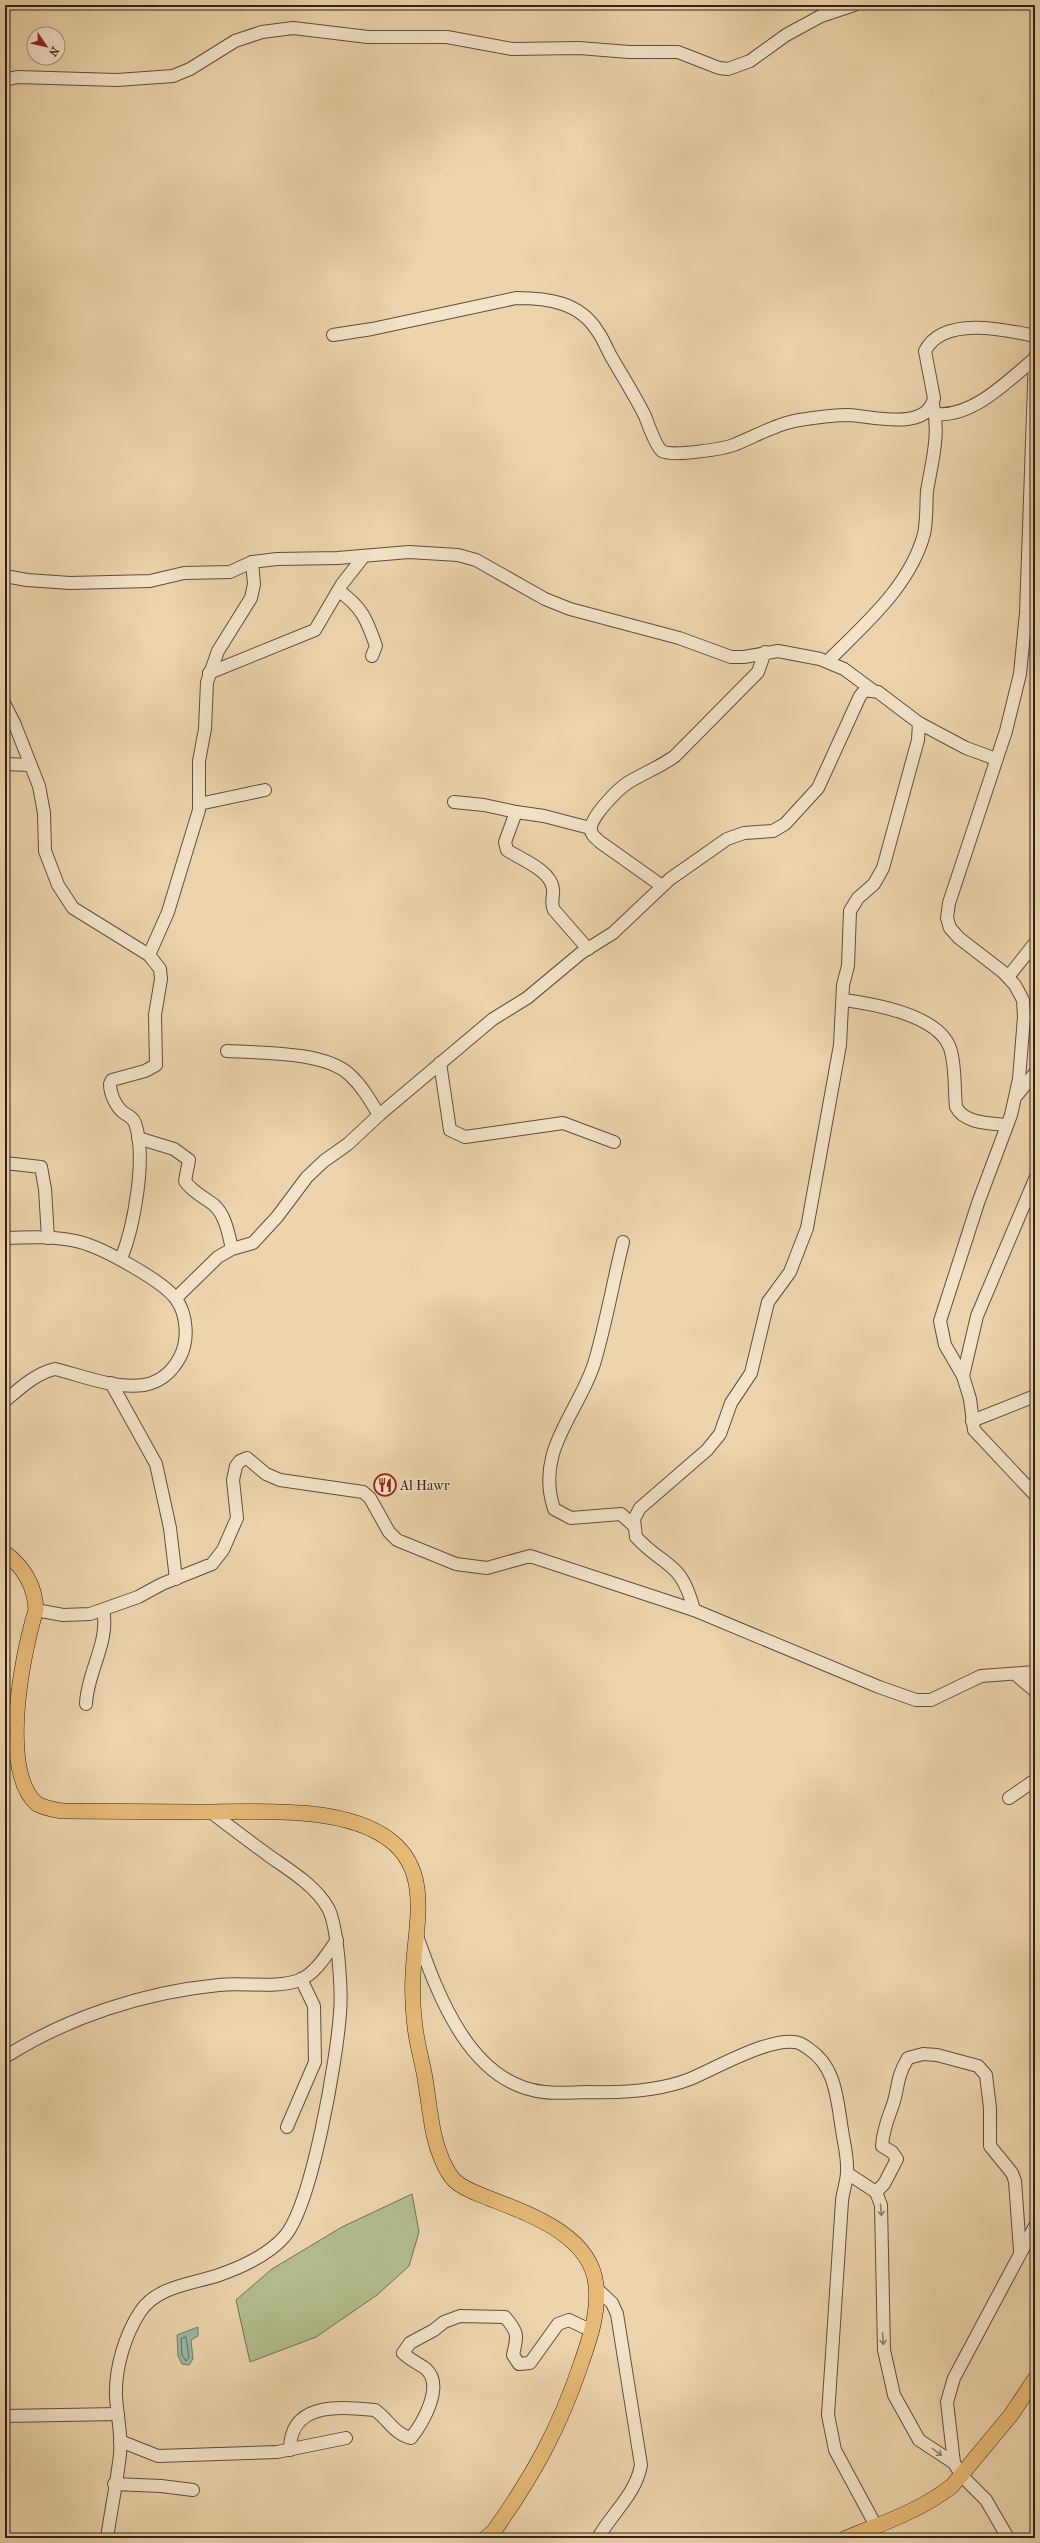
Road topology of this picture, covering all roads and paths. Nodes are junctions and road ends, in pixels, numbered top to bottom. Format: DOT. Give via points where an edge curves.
graph roads {
  1 [pos="854,5"];
  2 [pos="5,80"];
  3 [pos="333,335"];
  4 [pos="1035,336"];
  5 [pos="1035,358"];
  6 [pos="934,409"];
  7 [pos="1032,544"];
  8 [pos="364,556"];
  9 [pos="252,562"];
  10 [pos="5,576"];
  11 [pos="339,590"];
  12 [pos="766,652"];
  13 [pos="372,656"];
  14 [pos="828,661"];
  15 [pos="210,673"];
  16 [pos="871,689"];
  17 [pos="5,705"];
  18 [pos="919,723"];
  19 [pos="996,759"];
  20 [pos="5,764"];
  21 [pos="30,765"];
  22 [pos="265,790"];
  23 [pos="454,802"];
  24 [pos="199,804"];
  25 [pos="516,812"];
  26 [pos="590,828"];
  27 [pos="662,886"];
  28 [pos="1035,943"];
  29 [pos="588,949"];
  30 [pos="149,955"];
  31 [pos="1008,977"];
  32 [pos="844,1000"];
  33 [pos="227,1051"];
  34 [pos="440,1063"];
  35 [pos="1035,1073"];
  36 [pos="1015,1097"];
  37 [pos="379,1115"];
  38 [pos="1007,1125"];
  39 [pos="138,1138"];
  40 [pos="614,1142"];
  41 [pos="5,1163"];
  42 [pos="1035,1179"];
  43 [pos="5,1238"];
  44 [pos="48,1238"];
  45 [pos="623,1242"];
  46 [pos="232,1248"];
  47 [pos="122,1259"];
  48 [pos="176,1298"];
  49 [pos="963,1376"];
  50 [pos="111,1383"];
  51 [pos="1035,1396"];
  52 [pos="5,1401"];
  53 [pos="972,1421"];
  54 [pos="1035,1495"];
  55 [pos="633,1525"];
  56 [pos="5,1553"];
  57 [pos="176,1579"];
  58 [pos="36,1610"];
  59 [pos="103,1610"];
  60 [pos="694,1610"];
  61 [pos="1035,1672"];
  62 [pos="1015,1674"];
  63 [pos="1035,1691"];
  64 [pos="86,1704"];
  65 [pos="1035,1780"];
  66 [pos="1009,1798"];
  67 [pos="211,1812"];
  68 [pos="417,1936"];
  69 [pos="337,1940"];
  70 [pos="301,1979"];
  71 [pos="5,2057"];
  72 [pos="287,2127"];
  73 [pos="847,2173"];
  74 [pos="876,2192"];
  75 [pos="1035,2226"];
  76 [pos="1020,2251"];
  77 [pos="596,2288"];
  78 [pos="592,2331"];
  79 [pos="1035,2379"];
  80 [pos="118,2414"];
  81 [pos="5,2416"];
  82 [pos="346,2438"];
  83 [pos="120,2441"];
  84 [pos="290,2450"];
  85 [pos="958,2469"];
  86 [pos="114,2484"];
  87 [pos="193,2490"];
  88 [pos="876,2526"];
  89 [pos="107,2538"];
  90 [pos="486,2538"];
  91 [pos="598,2538"];
  92 [pos="846,2538"];
  93 [pos="1008,2538"];
  1 -- 2 [label="street" via="821,16 786,35 750,61 728,69 678,52 578,48 519,49 447,37 368,37 293,28 262,32 235,41 190,69 173,76 116,80 17,77"];
  3 -- 6 [label="street" via="516,298 538,298 569,305 587,317 598,331 641,408 659,449 670,454 728,446 762,431 797,420 839,415 897,421 910,419"];
  4 -- 6 [label="street" via="980,328 936,336 925,351"];
  5 -- 6 [label="street" via="977,403 949,416"];
  5 -- 7 [label="street"];
  6 -- 14 [label="street" via="936,440 927,492 924,533 915,558 903,580 883,604"];
  7 -- 19 [label="street" via="1020,674"];
  8 -- 9 [label="street"];
  8 -- 11 [label="street"];
  8 -- 12 [label="street" via="409,552 467,557 545,599 570,609 679,638 731,657"];
  9 -- 10 [label="street" via="230,572 184,573 150,580 70,583"];
  9 -- 15 [label="street" via="254,584 251,598 218,651"];
  11 -- 13 [label="street" via="356,602 369,626 376,646"];
  11 -- 15 [label="street" via="315,630"];
  12 -- 14 [label="street" via="795,653"];
  12 -- 26 [label="street" via="763,664 749,682 675,756 662,766 628,783 619,791 603,807"];
  14 -- 16 [label="street" via="844,669"];
  15 -- 24 [label="street" via="199,760"];
  16 -- 18 [label="street" via="896,703"];
  16 -- 27 [label="street" via="865,690 860,696 818,788 798,812 773,831 744,833 727,839 708,850"];
  17 -- 21 [label="street"];
  18 -- 19 [label="street" via="966,748"];
  18 -- 32 [label="street" via="918,740 883,868 874,884 858,898 850,911 848,966 843,985"];
  19 -- 31 [label="street" via="949,903 947,918 950,928 960,938"];
  20 -- 21 [label="street"];
  21 -- 30 [label="street" via="42,796 47,856 65,898 83,915 107,927"];
  22 -- 24 [label="street"];
  23 -- 25 [label="street"];
  24 -- 30 [label="street" via="168,912"];
  25 -- 26 [label="street" via="544,816"];
  25 -- 29 [label="street" via="505,842 507,850 527,860 545,875 554,890 551,903 554,910"];
  26 -- 27 [label="street" via="600,842"];
  27 -- 29 [label="street" via="613,933"];
  28 -- 31 [label="street"];
  29 -- 34 [label="street"];
  30 -- 39 [label="street" via="160,969 161,979 155,1015 156,1065 145,1071 112,1080 110,1084 119,1109 134,1120"];
  31 -- 36 [label="street" via="1023,1000 1021,1060"];
  32 -- 38 [label="street" via="875,1004 898,1011 937,1031 950,1048 956,1107 959,1114 975,1121"];
  32 -- 55 [label="street" via="833,1094 815,1174 807,1228 790,1272 768,1302 751,1373 731,1403 724,1425 715,1441 640,1508"];
  33 -- 37 [label="street" via="314,1059 334,1066 349,1074"];
  34 -- 37 [label="street"];
  34 -- 40 [label="street" via="450,1130 466,1136 563,1123"];
  35 -- 36 [label="street"];
  36 -- 38 [label="street"];
  37 -- 46 [label="street" via="308,1177 278,1217 253,1243"];
  38 -- 49 [label="street" via="978,1203 940,1321 944,1345"];
  39 -- 46 [label="street" via="174,1149 189,1160 185,1180 192,1190 215,1207 222,1217"];
  39 -- 47 [label="street" via="139,1169 135,1213"];
  41 -- 44 [label="street" via="41,1167"];
  42 -- 49 [label="street" via="977,1316"];
  43 -- 44 [label="street"];
  44 -- 47 [label="street" via="79,1242"];
  45 -- 55 [label="street" via="594,1364 552,1453 548,1478 554,1509 571,1518 621,1514"];
  46 -- 48 [label="street" via="218,1257"];
  47 -- 48 [label="street"];
  48 -- 50 [label="street" via="183,1314 186,1332 182,1353 174,1368 158,1381 142,1385"];
  49 -- 53 [label="street" via="970,1399"];
  50 -- 52 [label="street" via="55,1369 49,1370 22,1386"];
  50 -- 57 [label="street" via="156,1464 170,1528"];
  51 -- 53 [label="street"];
  53 -- 54 [label="street" via="974,1430 983,1442"];
  55 -- 60 [label="street" via="634,1532 641,1541 680,1573"];
  56 -- 58 [label="main road" via="15,1560 27,1575 33,1587"];
  57 -- 59 [label="street"];
  57 -- 60 [label="street" via="212,1564 223,1550 237,1518 233,1480 236,1466 248,1458 266,1474 280,1480 363,1492 370,1498 389,1532 397,1540 456,1564 487,1568 530,1556"];
  58 -- 59 [label="street" via="63,1615 90,1614"];
  58 -- 67 [label="main road" via="15,1683 6,1736 9,1768 26,1794 37,1804 64,1812"];
  59 -- 64 [label="street" via="105,1621"];
  60 -- 62 [label="street" via="916,1700 932,1700 981,1676"];
  61 -- 62 [label="street"];
  62 -- 63 [label="street"];
  65 -- 66 [label="street"];
  67 -- 68 [label="main road" via="335,1818 362,1826 389,1839 403,1852 411,1866 418,1893"];
  67 -- 69 [label="street" via="308,1884 320,1896 331,1915"];
  68 -- 73 [label="street" via="434,1985 447,2013 465,2040 484,2062 502,2077 543,2092 607,2093 652,2089 688,2080 778,2043 795,2042 806,2047 820,2056 833,2078"];
  68 -- 77 [label="main road" via="413,1974 415,2026 434,2136 445,2164 454,2180 473,2192 531,2216 568,2238 583,2252 593,2268"];
  69 -- 70 [label="street" via="320,1963"];
  69 -- 80 [label="street" via="340,2013 332,2080 307,2187 294,2222 285,2236 252,2261 219,2275 160,2293 150,2299 133,2324 123,2352 116,2388"];
  70 -- 71 [label="street" via="287,1983 220,1984 160,1994 81,2019"];
  70 -- 72 [label="street" via="314,2006 314,2062"];
  73 -- 74 [label="street"];
  73 -- 88 [label="street" via="842,2201 828,2415 835,2450"];
  74 -- 76 [label="street" via="884,2184 896,2160 892,2152 882,2146 882,2136 886,2120 892,2110 899,2072 908,2058 923,2054 937,2055 978,2066 986,2075 990,2108 990,2146 1012,2173 1015,2181"];
  74 -- 85 [label="street, one-way" via="881,2205 884,2350 894,2395 919,2440"];
  75 -- 76 [label="street"];
  76 -- 85 [label="street" via="950,2390 947,2415"];
  77 -- 78 [label="main road"];
  77 -- 91 [label="street" via="612,2304 617,2314 641,2466 635,2488 608,2521"];
  78 -- 84 [label="street" via="570,2320 558,2324 530,2363 519,2364 513,2355 517,2339 515,2329 505,2317 460,2316 444,2322 410,2343 403,2353 412,2362 427,2370 432,2381 432,2402 424,2420 411,2438 393,2429 375,2410 325,2408 304,2415 290,2435"];
  78 -- 90 [label="main road" via="566,2409 537,2468 494,2531"];
  79 -- 85 [label="main road" via="1011,2415"];
  80 -- 81 [label="street"];
  80 -- 83 [label="street"];
  82 -- 84 [label="street"];
  83 -- 84 [label="street" via="158,2456"];
  83 -- 86 [label="street"];
  85 -- 88 [label="main road" via="941,2495 893,2521"];
  85 -- 93 [label="street" via="986,2500"];
  86 -- 87 [label="street"];
  86 -- 89 [label="street"];
  88 -- 92 [label="main road"];
}
